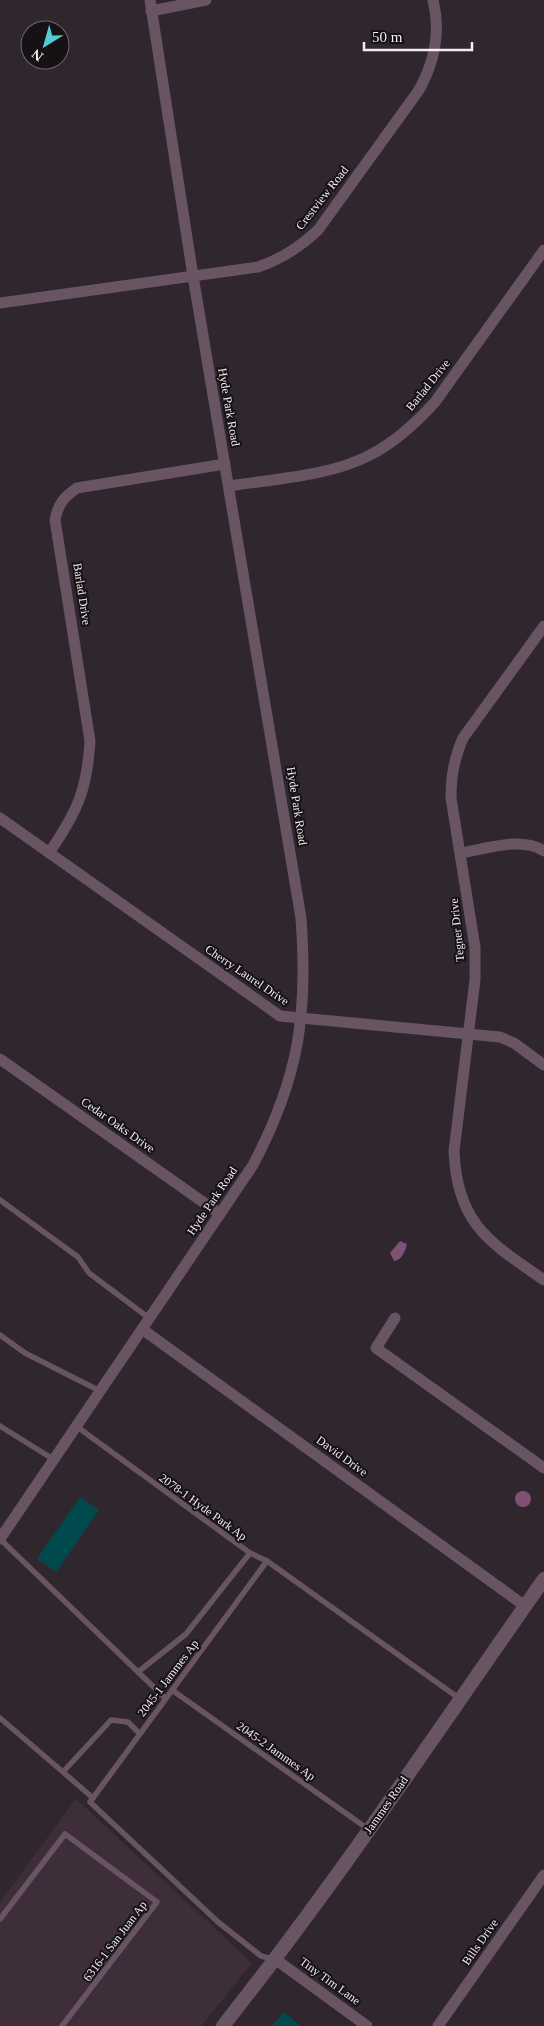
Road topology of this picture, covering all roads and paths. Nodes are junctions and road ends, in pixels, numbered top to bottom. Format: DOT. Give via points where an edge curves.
graph roads {
  1 [pos="206,0"];
  2 [pos="433,0"];
  3 [pos="150,6"];
  4 [pos="544,252"];
  5 [pos="193,276"];
  6 [pos="0,303"];
  7 [pos="225,464"];
  8 [pos="229,486"];
  9 [pos="544,626"];
  10 [pos="0,818"];
  11 [pos="544,851"];
  12 [pos="49,853"];
  13 [pos="461,853"];
  14 [pos="302,1019"];
  15 [pos="469,1034"];
  16 [pos="0,1058"];
  17 [pos="544,1065"];
  18 [pos="0,1200"];
  19 [pos="220,1214"];
  20 [pos="544,1280"];
  21 [pos="149,1318"];
  22 [pos="396,1318"];
  23 [pos="142,1329"];
  24 [pos="0,1335"];
  25 [pos="100,1391"];
  26 [pos="0,1426"];
  27 [pos="76,1426"];
  28 [pos="53,1459"];
  29 [pos="544,1468"];
  30 [pos="0,1539"];
  31 [pos="250,1553"];
  32 [pos="268,1561"];
  33 [pos="544,1579"];
  34 [pos="525,1606"];
  35 [pos="138,1672"];
  36 [pos="172,1690"];
  37 [pos="166,1698"];
  38 [pos="460,1699"];
  39 [pos="0,1718"];
  40 [pos="139,1733"];
  41 [pos="63,1772"];
  42 [pos="93,1798"];
  43 [pos="369,1830"];
  44 [pos="544,1875"];
  45 [pos="0,1919"];
  46 [pos="275,1959"];
  47 [pos="62,2026"];
  48 [pos="223,2026"];
  49 [pos="367,2026"];
  50 [pos="438,2026"];
  1 -- 3 [label="street"];
  2 -- 5 [label="street, Crestview Road" via="437,30 428,74 318,230 289,253 258,267"];
  3 -- 5 [label="street, Hyde Park Road"];
  4 -- 8 [label="street, Barlad Drive" via="435,402 392,442 369,456 343,465"];
  5 -- 6 [label="street, Crestview Road"];
  5 -- 7 [label="street, Hyde Park Road"];
  7 -- 8 [label="street, Hyde Park Road"];
  7 -- 12 [label="street, Barlad Drive" via="77,488 66,495 58,507 56,520 90,741 83,792 72,819"];
  8 -- 14 [label="street, Hyde Park Road" via="301,918 304,958"];
  9 -- 13 [label="street, Tegner Drive" via="463,738 456,754 451,798"];
  10 -- 12 [label="street, Cherry Laurel Drive"];
  11 -- 13 [label="street" via="523,845 505,845"];
  12 -- 14 [label="street, Cherry Laurel Drive" via="280,1016"];
  13 -- 15 [label="street, Tegner Drive" via="475,947"];
  14 -- 15 [label="street, Cherry Laurel Drive"];
  14 -- 19 [label="street, Hyde Park Road" via="286,1094 271,1131"];
  15 -- 17 [label="street, Cherry Laurel Drive" via="500,1037"];
  15 -- 20 [label="street, Tegner Drive" via="454,1151 460,1197 470,1219 484,1235"];
  16 -- 19 [label="street, Cedar Oaks Drive"];
  18 -- 21 [label="lane" via="78,1257 89,1273"];
  19 -- 21 [label="street, Hyde Park Road"];
  21 -- 23 [label="street, Hyde Park Road"];
  22 -- 29 [label="street" via="376,1348"];
  23 -- 25 [label="street, Hyde Park Road"];
  23 -- 34 [label="street, David Drive"];
  24 -- 25 [label="lane" via="24,1353"];
  25 -- 27 [label="street, Hyde Park Road"];
  26 -- 28 [label="lane"];
  27 -- 28 [label="street, Hyde Park Road"];
  27 -- 31 [label="lane, 2078-1 Hyde Park Ap"];
  28 -- 30 [label="street, Hyde Park Road"];
  30 -- 35 [label="lane"];
  31 -- 32 [label="lane"];
  31 -- 35 [label="lane, 2078-1 Hyde Park Ap" via="186,1634"];
  32 -- 36 [label="lane, 2045-1 Jammes Ap"];
  32 -- 38 [label="lane"];
  33 -- 34 [label="street, Jammes Road"];
  34 -- 38 [label="street, Jammes Road"];
  35 -- 37 [label="lane"];
  36 -- 37 [label="lane, 2045-1 Jammes Ap"];
  36 -- 43 [label="lane, 2045-2 Jammes Ap"];
  37 -- 40 [label="lane, 2045-1 Jammes Ap"];
  38 -- 43 [label="street, Jammes Road"];
  39 -- 41 [label="lane"];
  40 -- 41 [label="lane" via="128,1722 111,1720"];
  40 -- 42 [label="lane, 2045-1 Jammes Ap"];
  41 -- 42 [label="lane"];
  42 -- 46 [label="lane" via="90,1802 218,1922 261,1956"];
  43 -- 46 [label="street, Jammes Road"];
  44 -- 50 [label="street, Bills Drive"];
  45 -- 47 [label="lane, 6316-1 San Juan Ap" via="65,1834 157,1902"];
  46 -- 48 [label="street, Jammes Road"];
  46 -- 49 [label="street, Tiny Tim Lane"];
}
